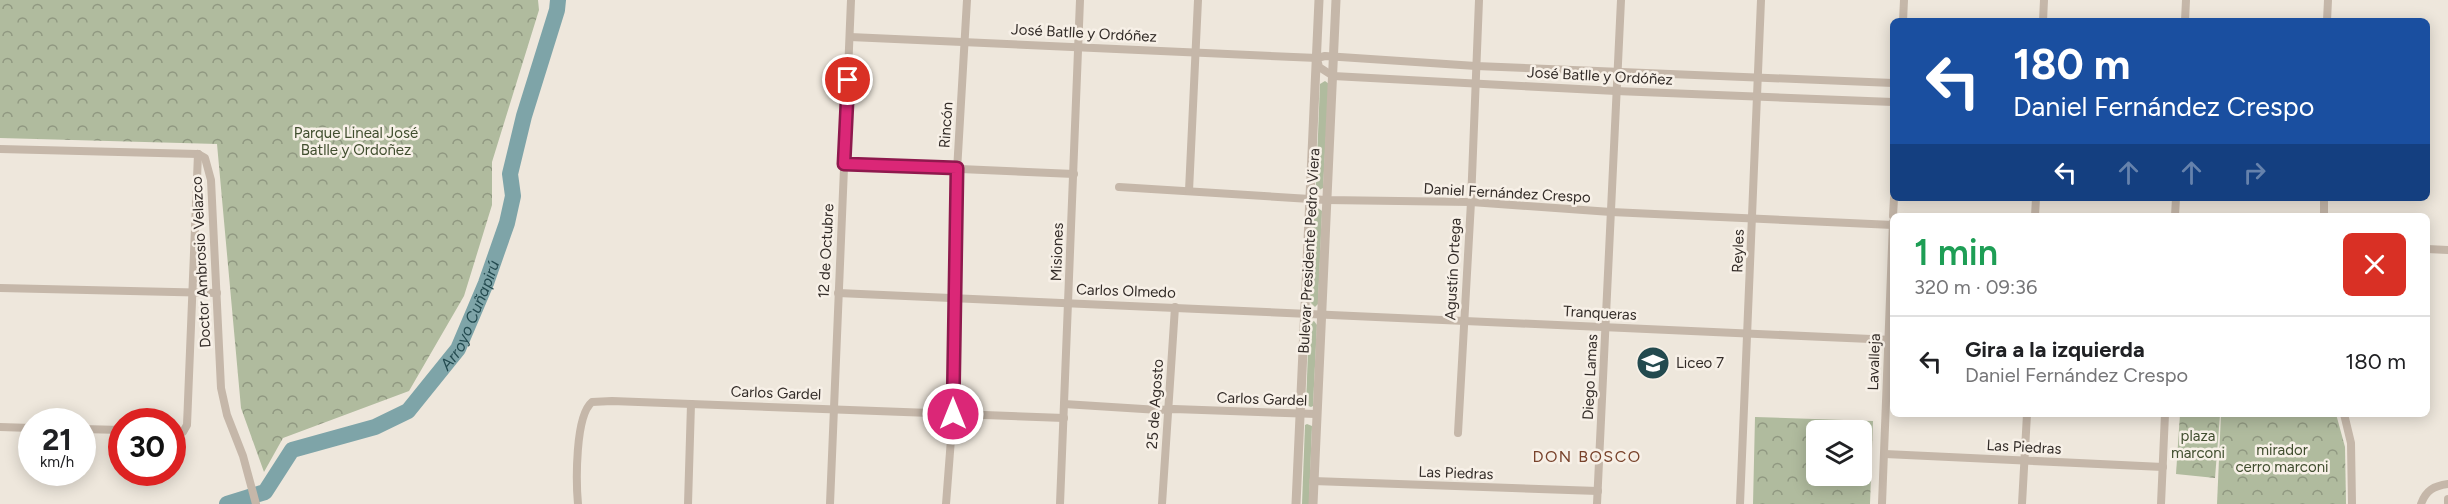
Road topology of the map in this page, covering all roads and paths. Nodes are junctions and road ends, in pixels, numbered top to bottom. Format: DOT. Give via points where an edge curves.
graph roads {
  1 [pos="851,0"];
  2 [pos="967,0"];
  3 [pos="1080,0"];
  4 [pos="1198,0"];
  5 [pos="1319,0"];
  6 [pos="1336,0"];
  7 [pos="1479,0"];
  8 [pos="1621,0"];
  9 [pos="1761,0"];
  10 [pos="1904,0"];
  11 [pos="2044,0"];
  12 [pos="2186,0"];
  13 [pos="2328,0"];
  14 [pos="1903,18"];
  15 [pos="2043,18"];
  16 [pos="2185,18"];
  17 [pos="2327,18"];
  18 [pos="849,38"];
  19 [pos="965,41"];
  20 [pos="1078,47"];
  21 [pos="1195,52"];
  22 [pos="1333,57"];
  23 [pos="1317,58"];
  24 [pos="1476,66"];
  25 [pos="1617,72"];
  26 [pos="1333,76"];
  27 [pos="1758,77"];
  28 [pos="1890,83"];
  29 [pos="1475,84"];
  30 [pos="1616,91"];
  31 [pos="1757,97"];
  32 [pos="1890,102"];
  33 [pos="0,149"];
  34 [pos="198,153"];
  35 [pos="844,164"];
  36 [pos="957,168"];
  37 [pos="1074,174"];
  38 [pos="1119,187"];
  39 [pos="1189,191"];
  40 [pos="1310,199"];
  41 [pos="1326,200"];
  42 [pos="1471,202"];
  43 [pos="1611,212"];
  44 [pos="1753,218"];
  45 [pos="1890,224"];
  46 [pos="2430,249"];
  47 [pos="2448,250"];
  48 [pos="0,288"];
  49 [pos="193,293"];
  50 [pos="217,293"];
  51 [pos="838,293"];
  52 [pos="953,298"];
  53 [pos="1069,303"];
  54 [pos="1175,307"];
  55 [pos="1305,313"];
  56 [pos="1322,314"];
  57 [pos="1464,319"];
  58 [pos="1606,327"];
  59 [pos="1748,333"];
  60 [pos="1890,340"];
  61 [pos="1890,359"];
  62 [pos="691,404"];
  63 [pos="1064,404"];
  64 [pos="834,409"];
  65 [pos="1168,410"];
  66 [pos="953,414"];
  67 [pos="1300,414"];
  68 [pos="1316,414"];
  69 [pos="2027,417"];
  70 [pos="2165,417"];
  71 [pos="2345,417"];
  72 [pos="1064,418"];
  73 [pos="0,427"];
  74 [pos="18,428"];
  75 [pos="186,428"];
  76 [pos="1458,433"];
  77 [pos="1885,454"];
  78 [pos="2024,460"];
  79 [pos="2163,467"];
  80 [pos="1313,481"];
  81 [pos="2448,484"];
  82 [pos="1598,492"];
  83 [pos="2448,499"];
  84 [pos="256,504"];
  85 [pos="578,504"];
  86 [pos="688,504"];
  87 [pos="830,504"];
  88 [pos="946,504"];
  89 [pos="1060,504"];
  90 [pos="1162,504"];
  91 [pos="1296,504"];
  92 [pos="1312,504"];
  93 [pos="1597,504"];
  94 [pos="1740,504"];
  95 [pos="1882,504"];
  96 [pos="2022,504"];
  97 [pos="2161,504"];
  98 [pos="2352,504"];
  99 [pos="2421,504"];
  100 [pos="2448,504"];
  1 -- 18 [label="street, 12 de Octubre"];
  2 -- 19 [label="street, Rincón"];
  3 -- 20 [label="street, Misiones"];
  4 -- 21 [label="street"];
  5 -- 23 [label="street, Bulevar Presidente Pedro Viera"];
  6 -- 22 [label="street, Bulevar Presidente Pedro Viera"];
  7 -- 24 [label="street, Agustín Ortega"];
  8 -- 25 [label="street, Diego Lamas"];
  9 -- 27 [label="street, Reyles"];
  10 -- 14 [label="street"];
  11 -- 15 [label="street"];
  12 -- 16 [label="street"];
  13 -- 17 [label="street"];
  18 -- 19 [label="street, José Batlle y Ordóñez"];
  18 -- 35 [label="street, 12 de Octubre"];
  19 -- 20 [label="street, José Batlle y Ordóñez"];
  19 -- 36 [label="street, Rincón"];
  20 -- 21 [label="street, José Batlle y Ordóñez"];
  20 -- 37 [label="street, Misiones"];
  21 -- 23 [label="street, José Batlle y Ordóñez"];
  21 -- 39 [label="street"];
  22 -- 23 [label="street, José Batlle y Ordóñez"];
  22 -- 24 [label="street, José Batlle y Ordóñez"];
  22 -- 26 [label="street, Bulevar Presidente Pedro Viera"];
  23 -- 26 [label="street" via="1319,67"];
  23 -- 40 [label="street, Bulevar Presidente Pedro Viera"];
  24 -- 25 [label="street, José Batlle y Ordóñez"];
  24 -- 29 [label="street, Agustín Ortega"];
  25 -- 27 [label="street, José Batlle y Ordóñez"];
  25 -- 30 [label="street, Diego Lamas"];
  26 -- 29 [label="street, José Batlle y Ordóñez"];
  26 -- 41 [label="street, Bulevar Presidente Pedro Viera"];
  27 -- 28 [label="street, José Batlle y Ordóñez"];
  27 -- 31 [label="street, Reyles"];
  29 -- 30 [label="street, José Batlle y Ordóñez"];
  29 -- 42 [label="street, Agustín Ortega"];
  30 -- 31 [label="street, José Batlle y Ordóñez"];
  30 -- 43 [label="street, Diego Lamas"];
  31 -- 32 [label="street, José Batlle y Ordóñez"];
  31 -- 44 [label="street, Reyles"];
  33 -- 34 [label="street"];
  34 -- 49 [label="street, Doctor Ambrosio Velazco"];
  34 -- 50 [label="street, Doctor Ambrosio Velazco" via="205,158 211,180"];
  35 -- 36 [label="street"];
  35 -- 51 [label="street, 12 de Octubre"];
  36 -- 37 [label="street"];
  36 -- 52 [label="street, Rincón"];
  37 -- 53 [label="street, Misiones"];
  38 -- 39 [label="street, Daniel Fernández Crespo"];
  39 -- 40 [label="street, Daniel Fernández Crespo"];
  40 -- 41 [label="street, Daniel Fernández Crespo"];
  40 -- 55 [label="street, Bulevar Presidente Pedro Viera"];
  41 -- 42 [label="street, Daniel Fernández Crespo"];
  41 -- 56 [label="street, Bulevar Presidente Pedro Viera"];
  42 -- 43 [label="street, Daniel Fernández Crespo"];
  42 -- 57 [label="street, Agustín Ortega"];
  43 -- 44 [label="street, Daniel Fernández Crespo"];
  43 -- 58 [label="street, Diego Lamas"];
  44 -- 45 [label="street, Daniel Fernández Crespo"];
  44 -- 59 [label="street, Reyles"];
  46 -- 47 [label="street"];
  48 -- 49 [label="street"];
  49 -- 50 [label="street"];
  49 -- 75 [label="street, Doctor Ambrosio Velazco"];
  50 -- 84 [label="street, Doctor Ambrosio Velazco" via="223,400"];
  51 -- 52 [label="street, Carlos Olmedo"];
  51 -- 64 [label="street, 12 de Octubre"];
  52 -- 53 [label="street, Carlos Olmedo"];
  52 -- 66 [label="street, Rincón"];
  53 -- 54 [label="street, Carlos Olmedo"];
  53 -- 63 [label="street, Misiones"];
  54 -- 55 [label="street, Carlos Olmedo"];
  54 -- 65 [label="street, 25 de Agosto"];
  55 -- 56 [label="street, Tranqueras"];
  55 -- 67 [label="street, Bulevar Presidente Pedro Viera"];
  56 -- 57 [label="street, Tranqueras"];
  56 -- 68 [label="street, Bulevar Presidente Pedro Viera"];
  57 -- 58 [label="street, Tranqueras"];
  57 -- 76 [label="street, Agustín Ortega"];
  58 -- 59 [label="street, Tranqueras"];
  58 -- 82 [label="street, Diego Lamas"];
  59 -- 60 [label="street, Tranqueras"];
  59 -- 94 [label="street, Reyles"];
  61 -- 77 [label="street, Lavalleja"];
  62 -- 64 [label="street, Carlos Gardel"];
  62 -- 85 [label="street, Carlos Gardel" via="592,402 582,423"];
  62 -- 86 [label="street"];
  63 -- 65 [label="street, Carlos Gardel"];
  63 -- 72 [label="street, Misiones"];
  64 -- 66 [label="street, Carlos Gardel"];
  64 -- 87 [label="street, 12 de Octubre"];
  65 -- 67 [label="street, Carlos Gardel"];
  65 -- 90 [label="street, 25 de Agosto"];
  66 -- 72 [label="street, Carlos Gardel"];
  66 -- 88 [label="street, Rincón"];
  67 -- 68 [label="street, Carlos Gardel"];
  67 -- 91 [label="street, Bulevar Presidente Pedro Viera"];
  68 -- 80 [label="street, Bulevar Presidente Pedro Viera"];
  69 -- 78 [label="street"];
  70 -- 79 [label="street"];
  71 -- 98 [label="street" via="2351,443"];
  72 -- 89 [label="street, Misiones"];
  73 -- 74 [label="street"];
  77 -- 78 [label="street, Las Piedras"];
  77 -- 95 [label="street, Lavalleja"];
  78 -- 79 [label="street, Las Piedras"];
  78 -- 96 [label="street"];
  79 -- 97 [label="street"];
  80 -- 82 [label="street, Las Piedras"];
  80 -- 92 [label="street, Bulevar Presidente Pedro Viera"];
  81 -- 99 [label="street" via="2427,492"];
  82 -- 93 [label="street, Diego Lamas"];
  83 -- 100 [label="street"];
}
